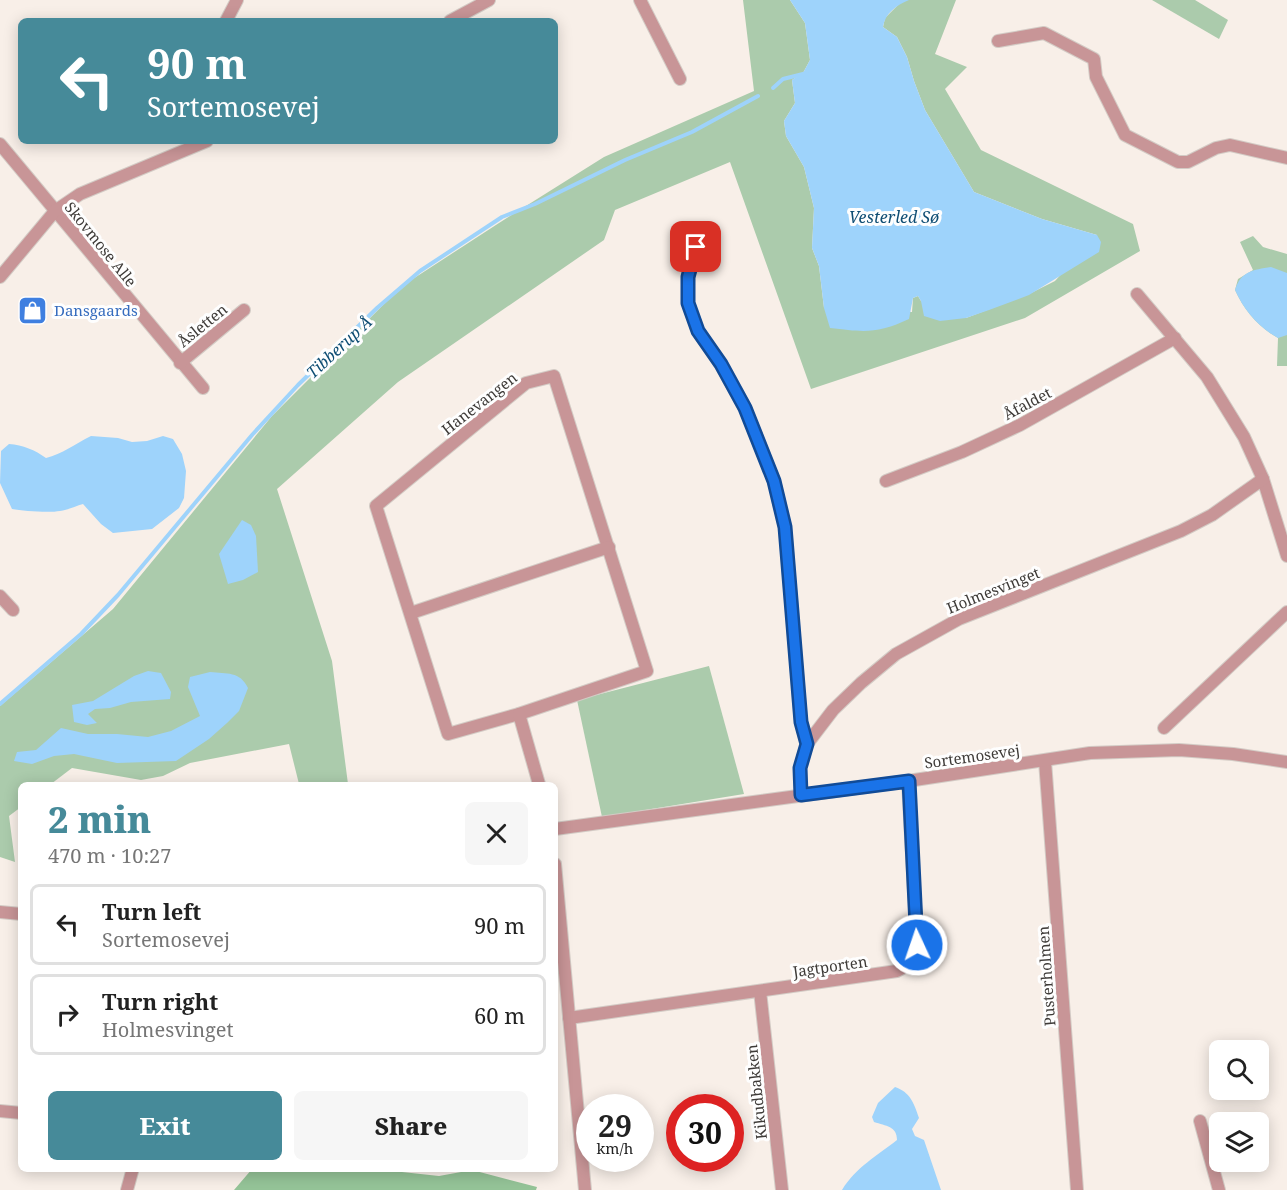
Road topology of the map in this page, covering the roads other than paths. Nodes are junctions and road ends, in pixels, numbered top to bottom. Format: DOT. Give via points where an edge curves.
graph roads {
  1 [pos="237,0"];
  2 [pos="489,0"];
  3 [pos="640,0"];
  4 [pos="228,18"];
  5 [pos="456,18"];
  6 [pos="998,41"];
  7 [pos="680,80"];
  8 [pos="0,144"];
  9 [pos="200,144"];
  10 [pos="1287,158"];
  11 [pos="55,211"];
  12 [pos="696,247"];
  13 [pos="0,277"];
  14 [pos="1137,294"];
  15 [pos="244,310"];
  16 [pos="1175,338"];
  17 [pos="180,363"];
  18 [pos="203,388"];
  19 [pos="1263,479"];
  20 [pos="886,481"];
  21 [pos="609,547"];
  22 [pos="1287,556"];
  23 [pos="0,596"];
  24 [pos="12,610"];
  25 [pos="1287,612"];
  26 [pos="411,613"];
  27 [pos="519,714"];
  28 [pos="1164,728"];
  29 [pos="807,744"];
  30 [pos="1045,761"];
  31 [pos="1287,762"];
  32 [pos="909,781"];
  33 [pos="538,782"];
  34 [pos="801,795"];
  35 [pos="558,829"];
  36 [pos="558,897"];
  37 [pos="0,912"];
  38 [pos="18,914"];
  39 [pos="760,991"];
  40 [pos="569,1018"];
  41 [pos="0,1111"];
  42 [pos="18,1113"];
  43 [pos="1200,1121"];
  44 [pos="132,1172"];
  45 [pos="127,1190"];
  46 [pos="585,1190"];
  47 [pos="782,1190"];
  48 [pos="1077,1190"];
  49 [pos="1219,1190"];
  1 -- 4 [label="street"];
  2 -- 5 [label="street"];
  3 -- 7 [label="street"];
  6 -- 10 [label="street" via="1044,33 1094,59 1095,77 1125,135 1178,162 1188,162 1230,145"];
  8 -- 11 [label="street, Skovmose Alle"];
  9 -- 11 [label="street" via="80,194"];
  11 -- 13 [label="street"];
  11 -- 17 [label="street, Skovmose Alle"];
  12 -- 29 [label="street" via="688,277 688,303 698,331 745,408 774,481 785,527 801,722"];
  14 -- 16 [label="street"];
  15 -- 17 [label="street, Åsletten"];
  16 -- 19 [label="street" via="1212,385 1244,437"];
  16 -- 20 [label="street, Åfaldet" via="1020,425"];
  17 -- 18 [label="street, Skovmose Alle"];
  19 -- 22 [label="street"];
  19 -- 29 [label="street, Holmesvinget" via="1212,515 1181,531 931,633 896,654 861,683 833,710"];
  21 -- 26 [label="street"];
  21 -- 26 [label="street, Hanevangen" via="554,376 526,383 376,506"];
  21 -- 27 [label="street, Hanevangen" via="647,671"];
  23 -- 24 [label="street"];
  25 -- 28 [label="street"];
  26 -- 27 [label="street, Hanevangen" via="448,734"];
  27 -- 33 [label="street"];
  29 -- 34 [label="street, Holmesvinget" via="800,768"];
  30 -- 31 [label="street, Sortemosevej" via="1090,753 1167,749"];
  30 -- 32 [label="street, Sortemosevej"];
  30 -- 48 [label="street, Pusterholmen"];
  32 -- 34 [label="street, Sortemosevej"];
  32 -- 39 [label="street, Jagtporten" via="917,945 908,965 897,971"];
  34 -- 35 [label="street, Sortemosevej"];
  36 -- 40 [label="street"];
  37 -- 38 [label="street"];
  39 -- 40 [label="street, Jagtporten"];
  39 -- 47 [label="street, Kikudbakken"];
  40 -- 46 [label="street"];
  41 -- 42 [label="street"];
  43 -- 49 [label="street"];
  44 -- 45 [label="street"];
}
